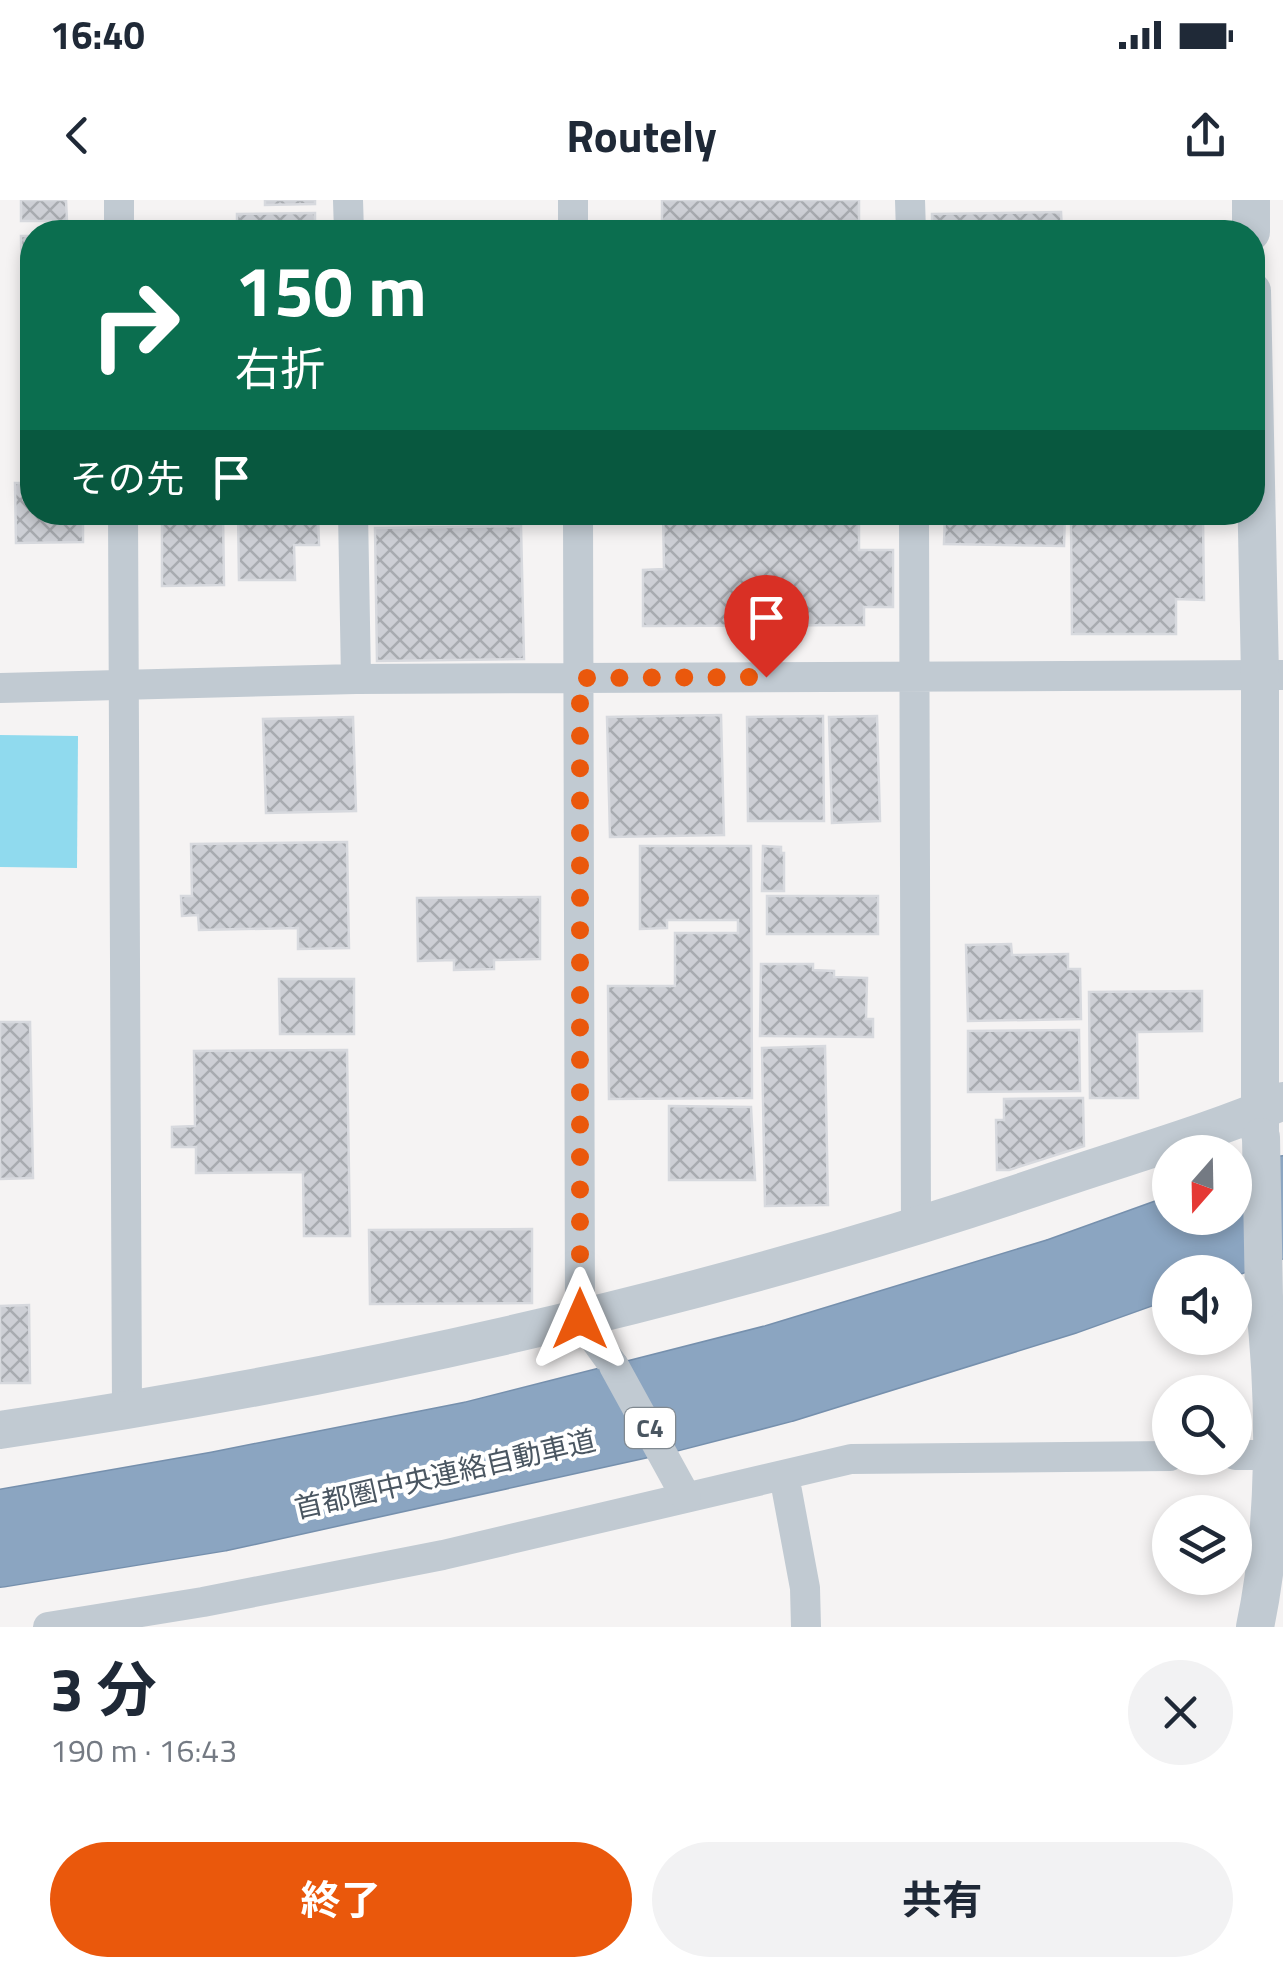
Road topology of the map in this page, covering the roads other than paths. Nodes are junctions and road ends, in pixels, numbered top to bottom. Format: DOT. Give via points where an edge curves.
graph roads {
  1 [pos="122,525"];
  2 [pos="353,525"];
  3 [pos="578,525"];
  4 [pos="914,525"];
  5 [pos="1264,525"];
  6 [pos="1272,675"];
  7 [pos="916,677"];
  8 [pos="580,678"];
  9 [pos="356,679"];
  10 [pos="124,686"];
  11 [pos="0,688"];
  12 [pos="1272,1133"];
  13 [pos="1252,1170"];
  14 [pos="916,1228"];
  15 [pos="1283,1229"];
  16 [pos="1152,1232"];
  17 [pos="1271,1310"];
  18 [pos="580,1319"];
  19 [pos="127,1411"];
  20 [pos="0,1430"];
  21 [pos="1263,1455"];
  22 [pos="1152,1456"];
  23 [pos="784,1475"];
  24 [pos="686,1497"];
  25 [pos="0,1518"];
  26 [pos="0,1559"];
  27 [pos="48,1627"];
  28 [pos="806,1627"];
  29 [pos="1255,1627"];
  1 -- 10 [label="street"];
  2 -- 9 [label="street"];
  3 -- 8 [label="street"];
  4 -- 7 [label="street"];
  5 -- 6 [label="street"];
  6 -- 7 [label="street"];
  6 -- 12 [label="street"];
  7 -- 8 [label="street"];
  7 -- 14 [label="street"];
  8 -- 9 [label="street"];
  8 -- 18 [label="street"];
  9 -- 10 [label="street"];
  10 -- 11 [label="street"];
  10 -- 19 [label="street"];
  12 -- 13 [label="highway"];
  12 -- 14 [label="street"];
  12 -- 17 [label="street, bridge"];
  14 -- 18 [label="street"];
  15 -- 26 [label="highway, 首都圏中央連絡自動車道 / C4" via="1068,1306 750,1403 221,1523"];
  16 -- 25 [label="highway, 首都圏中央連絡自動車道 / C4" via="773,1353 490,1426"];
  17 -- 21 [label="street"];
  18 -- 19 [label="street"];
  18 -- 24 [label="street, bridge" via="614,1366"];
  19 -- 20 [label="street"];
  21 -- 29 [label="street" via="1264,1574"];
  22 -- 23 [label="street" via="852,1459"];
  23 -- 24 [label="street"];
  23 -- 28 [label="street"];
  24 -- 27 [label="street" via="443,1555"];
}
